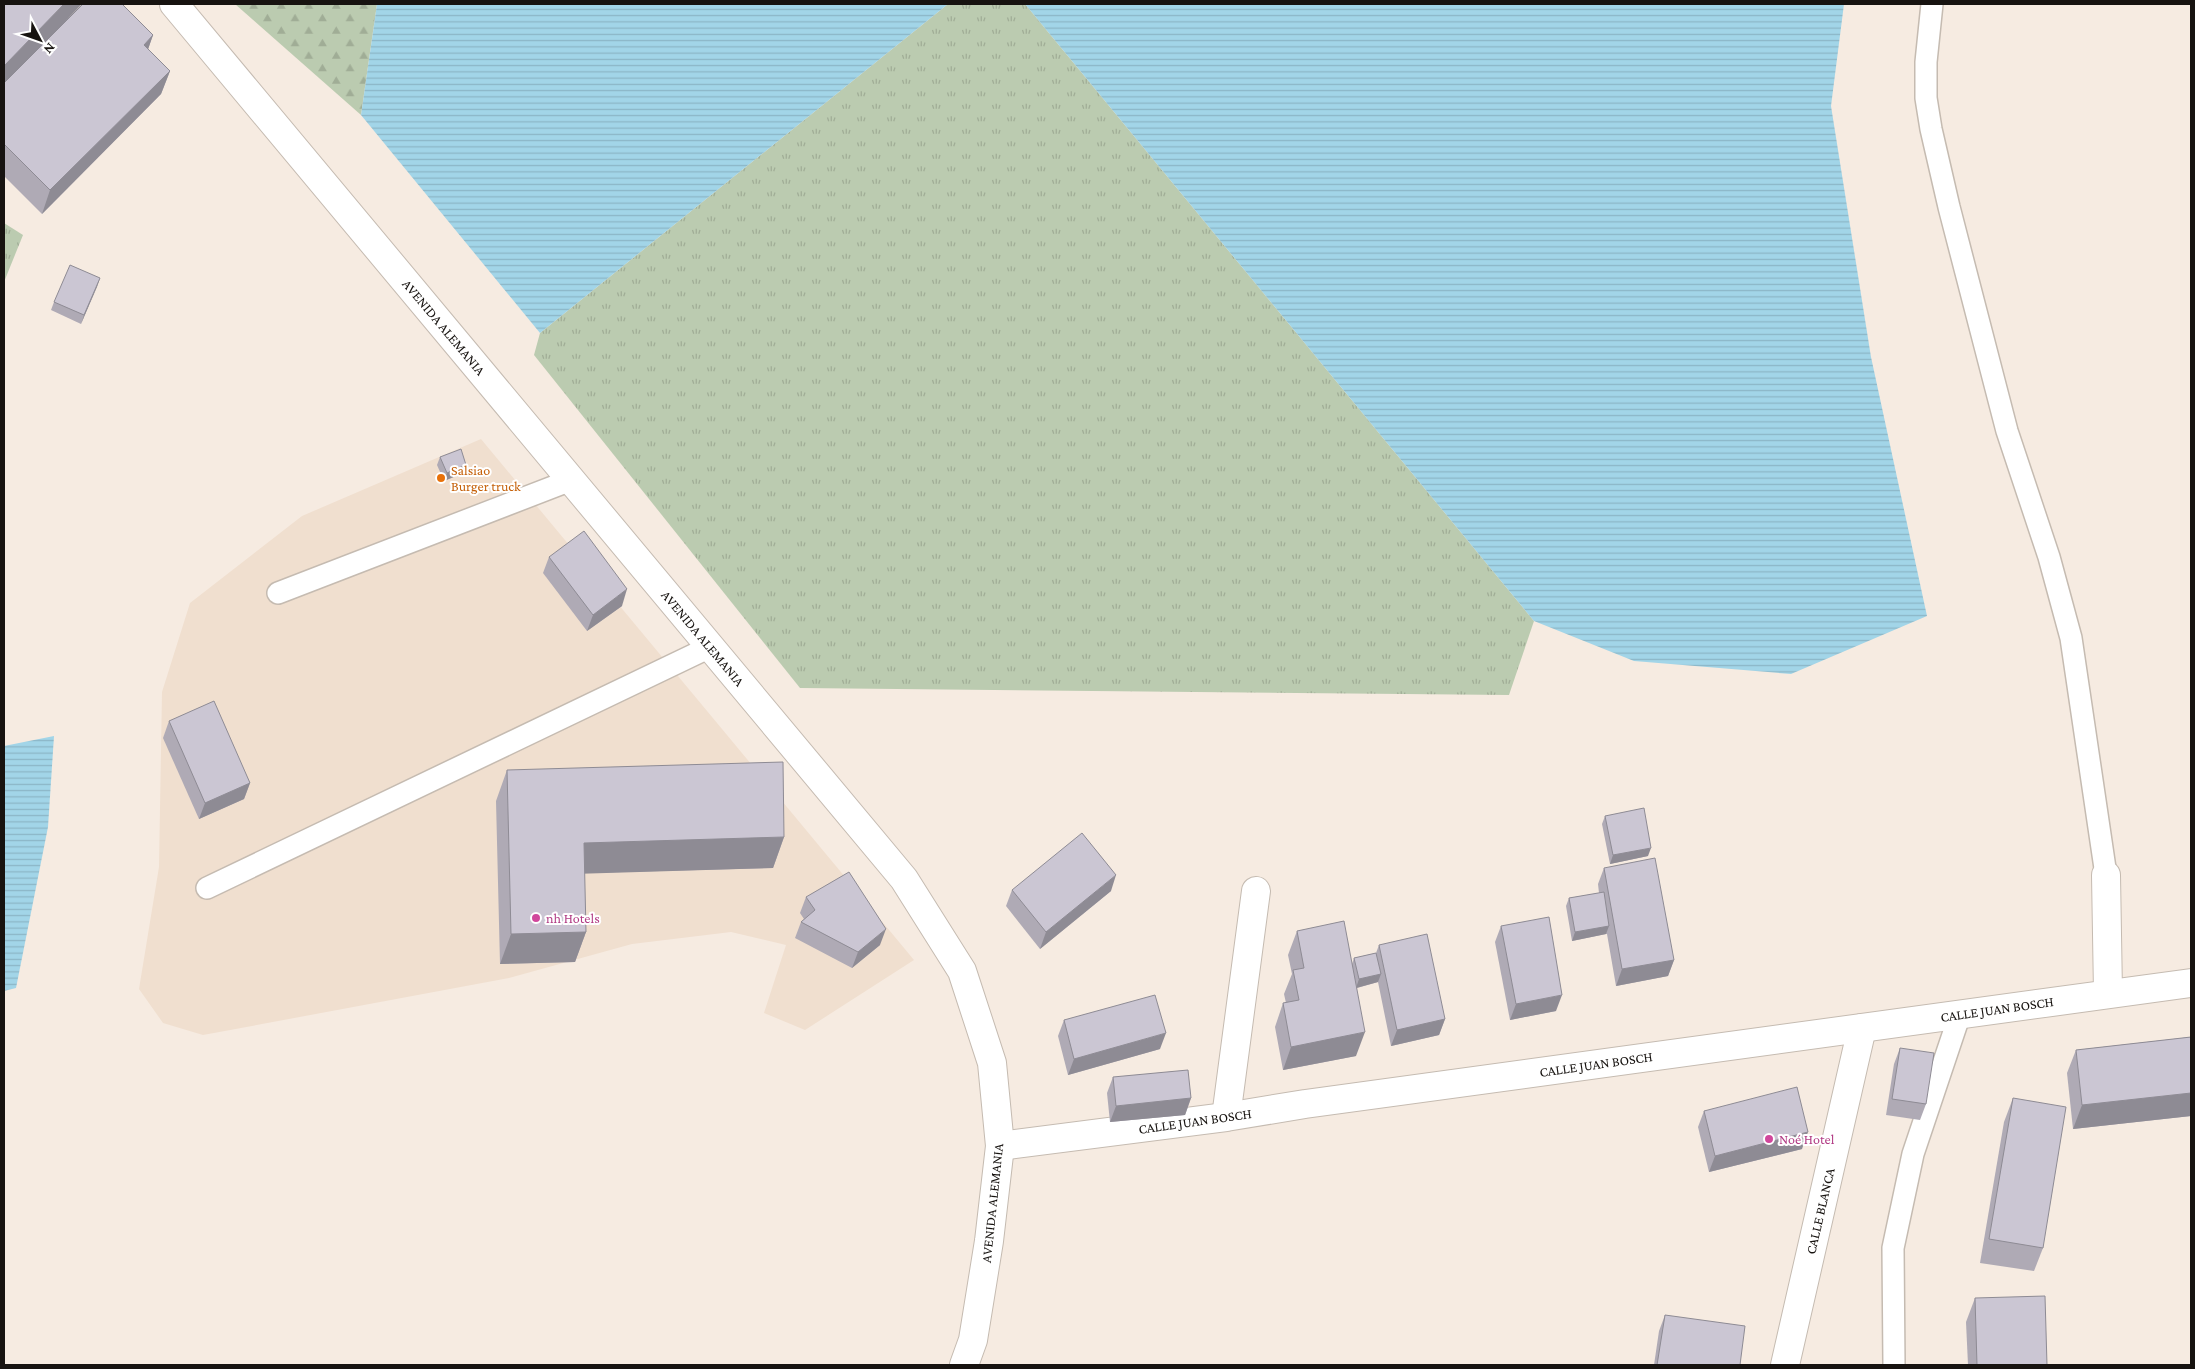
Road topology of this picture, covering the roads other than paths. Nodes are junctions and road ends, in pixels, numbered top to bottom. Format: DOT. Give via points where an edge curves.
graph roads {
  1 [pos="174,4"];
  2 [pos="1932,4"];
  3 [pos="571,480"];
  4 [pos="278,593"];
  5 [pos="710,647"];
  6 [pos="2106,875"];
  7 [pos="207,888"];
  8 [pos="1256,891"];
  9 [pos="2191,983"];
  10 [pos="2108,993"];
  11 [pos="1960,1014"];
  12 [pos="1862,1028"];
  13 [pos="1226,1117"];
  14 [pos="1000,1146"];
  15 [pos="964,1365"];
  16 [pos="1785,1365"];
  17 [pos="1894,1365"];
  1 -- 3 [label="street, AVENIDA ALEMANIA"];
  2 -- 6 [label="lane" via="1926,62 1926,98 1931,129 2007,431 2049,557 2071,638"];
  3 -- 4 [label="lane"];
  3 -- 5 [label="street, AVENIDA ALEMANIA"];
  5 -- 7 [label="lane"];
  5 -- 14 [label="street, AVENIDA ALEMANIA" via="904,879 962,971 992,1063"];
  6 -- 10 [label="street"];
  8 -- 13 [label="street"];
  9 -- 10 [label="street, CALLE JUAN BOSCH"];
  10 -- 11 [label="street, CALLE JUAN BOSCH"];
  11 -- 12 [label="street, CALLE JUAN BOSCH"];
  11 -- 17 [label="lane" via="1913,1154 1893,1248"];
  12 -- 13 [label="street, CALLE JUAN BOSCH"];
  12 -- 16 [label="street, CALLE BLANCA"];
  13 -- 14 [label="street, CALLE JUAN BOSCH"];
  14 -- 15 [label="street, AVENIDA ALEMANIA" via="973,1340"];
}
